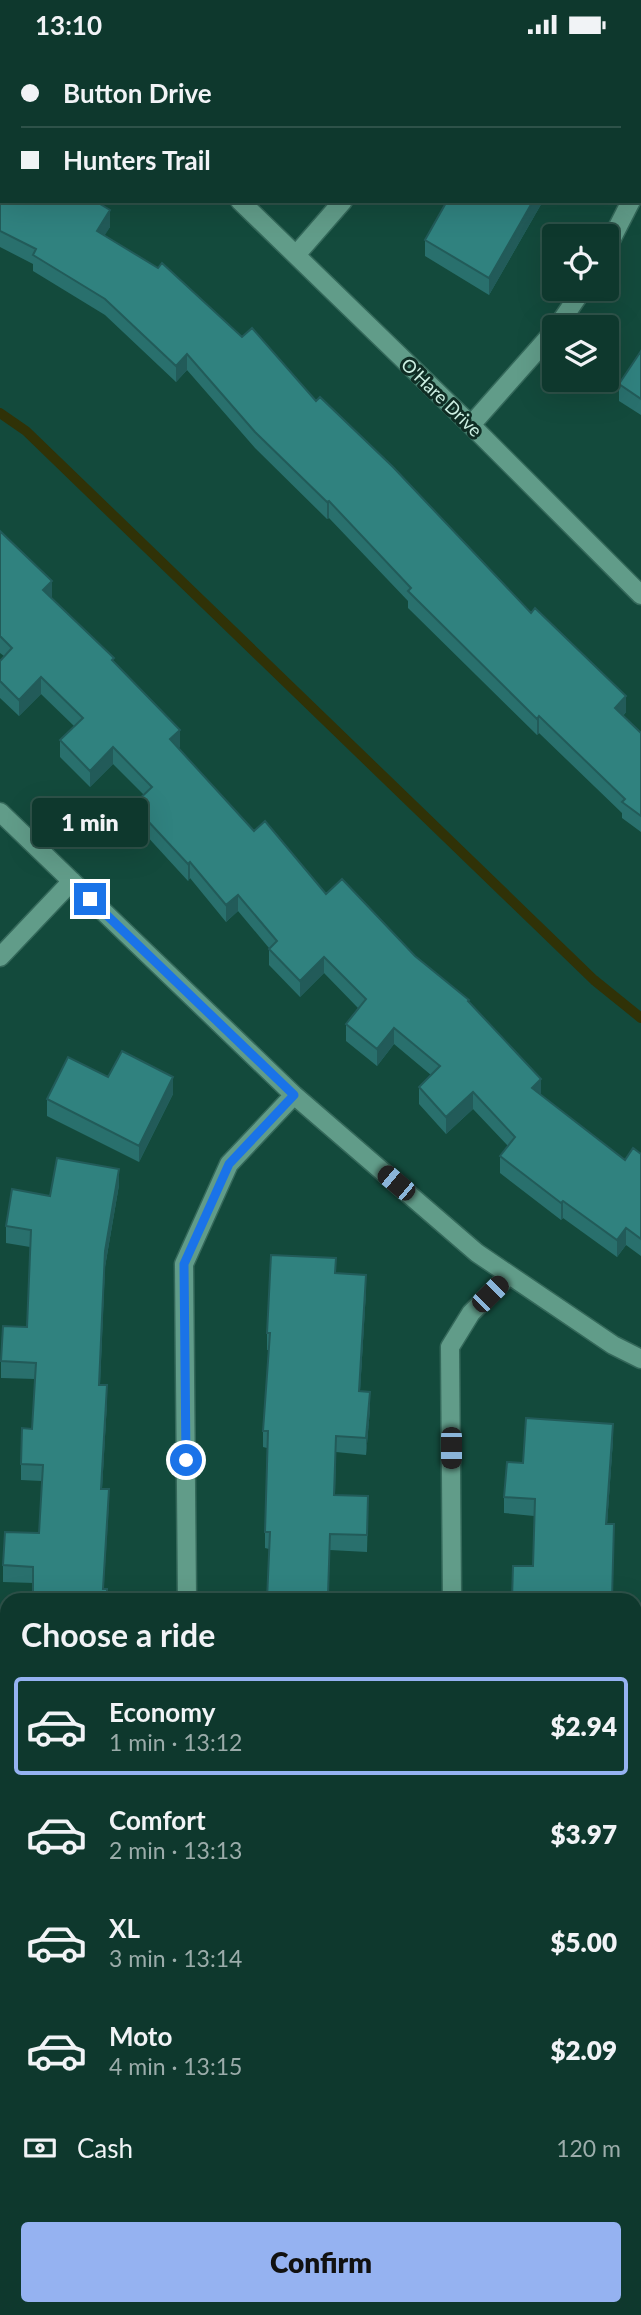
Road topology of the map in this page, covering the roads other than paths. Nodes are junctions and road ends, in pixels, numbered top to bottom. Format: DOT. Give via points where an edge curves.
graph roads {
  1 [pos="242,203"];
  2 [pos="341,203"];
  3 [pos="630,203"];
  4 [pos="619,225"];
  5 [pos="296,255"];
  6 [pos="542,345"];
  7 [pos="471,425"];
  8 [pos="641,595"];
  9 [pos="0,812"];
  10 [pos="72,881"];
  11 [pos="0,957"];
  12 [pos="294,1095"];
  13 [pos="509,1275"];
  14 [pos="641,1359"];
  15 [pos="187,1593"];
  16 [pos="452,1593"];
  1 -- 5 [label="street, O'Hare Drive"];
  2 -- 5 [label="street"];
  3 -- 4 [label="street"];
  5 -- 7 [label="street, O'Hare Drive"];
  6 -- 7 [label="street"];
  7 -- 8 [label="street, O'Hare Drive"];
  9 -- 10 [label="street"];
  10 -- 11 [label="street"];
  10 -- 12 [label="street"];
  12 -- 13 [label="street" via="477,1253"];
  12 -- 15 [label="street" via="229,1164 184,1264"];
  13 -- 14 [label="street"];
  13 -- 16 [label="street" via="471,1313 450,1347"];
}
